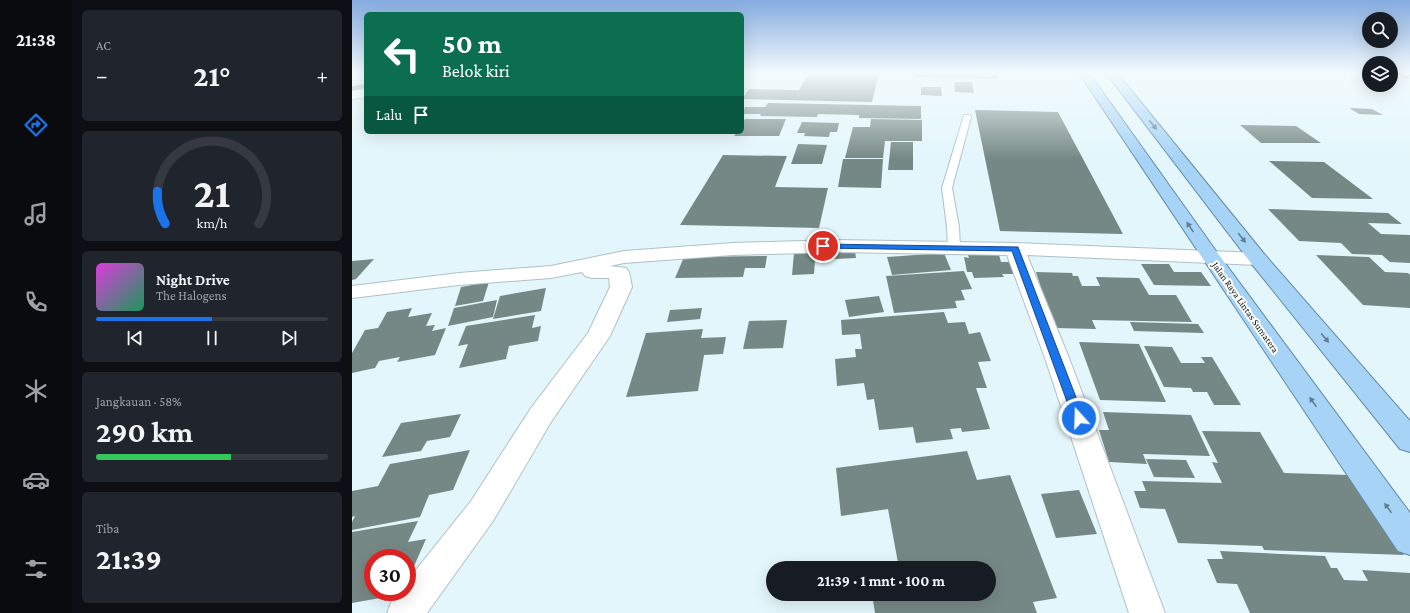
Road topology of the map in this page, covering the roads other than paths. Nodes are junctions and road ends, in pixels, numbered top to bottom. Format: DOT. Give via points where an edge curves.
graph roads {
  1 [pos="1104,102"];
  2 [pos="1134,102"];
  3 [pos="967,117"];
  4 [pos="954,248"];
  5 [pos="1016,249"];
  6 [pos="1209,255"];
  7 [pos="1258,259"];
  8 [pos="552,272"];
  9 [pos="352,292"];
  10 [pos="1410,441"];
  11 [pos="1410,540"];
  12 [pos="405,613"];
  13 [pos="1147,613"];
  6 -- 1 [label="highway, Jalan Raya Lintas Sumatera, one-way"];
  2 -- 7 [label="highway, one-way"];
  3 -- 4 [label="lane" via="948,188"];
  4 -- 5 [label="street"];
  4 -- 8 [label="street" via="836,246 733,250 624,257"];
  5 -- 6 [label="street"];
  5 -- 13 [label="street"];
  6 -- 7 [label="street"];
  11 -- 6 [label="highway, Jalan Raya Lintas Sumatera, one-way"];
  7 -- 10 [label="highway, one-way"];
  8 -- 9 [label="street" via="459,279"];
  8 -- 12 [label="street" via="619,272 621,287 598,336 541,415 482,511"];
}
